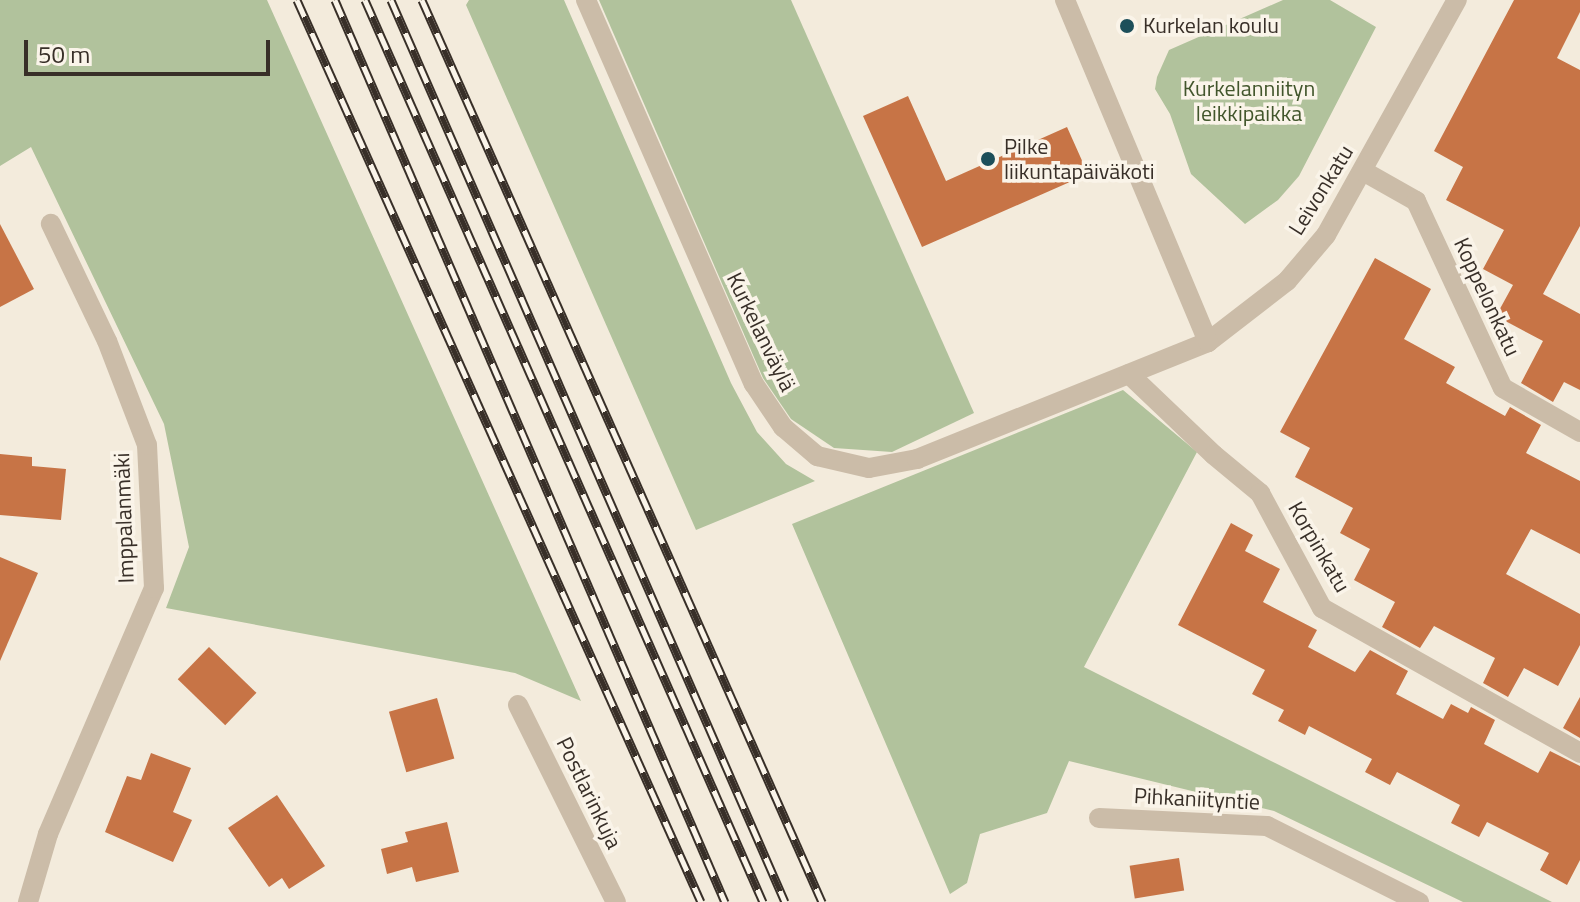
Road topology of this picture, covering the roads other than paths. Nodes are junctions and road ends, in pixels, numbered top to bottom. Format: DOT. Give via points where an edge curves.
graph roads {
  1 [pos="586,0"];
  2 [pos="1065,0"];
  3 [pos="1457,0"];
  4 [pos="1363,171"];
  5 [pos="51,224"];
  6 [pos="1208,342"];
  7 [pos="1129,374"];
  8 [pos="1580,432"];
  9 [pos="518,705"];
  10 [pos="1580,753"];
  11 [pos="1099,818"];
  12 [pos="28,902"];
  13 [pos="616,902"];
  14 [pos="1419,902"];
  1 -- 7 [label="street, Kurkelanväylä" via="754,384 783,427 817,456 869,468 917,459"];
  2 -- 6 [label="street"];
  3 -- 4 [label="street, Leivonkatu"];
  4 -- 6 [label="street, Leivonkatu" via="1326,235 1287,281"];
  4 -- 8 [label="street, Koppelonkatu" via="1416,201 1503,388"];
  5 -- 12 [label="street, Imppalanmäki" via="107,341 147,445 154,588 48,834"];
  6 -- 7 [label="street, Leivonkatu"];
  7 -- 10 [label="street, Korpinkatu" via="1260,493 1322,608"];
  9 -- 13 [label="street, Postlarinkuja"];
  11 -- 14 [label="street, Pihkaniityntie" via="1267,826"];
}
